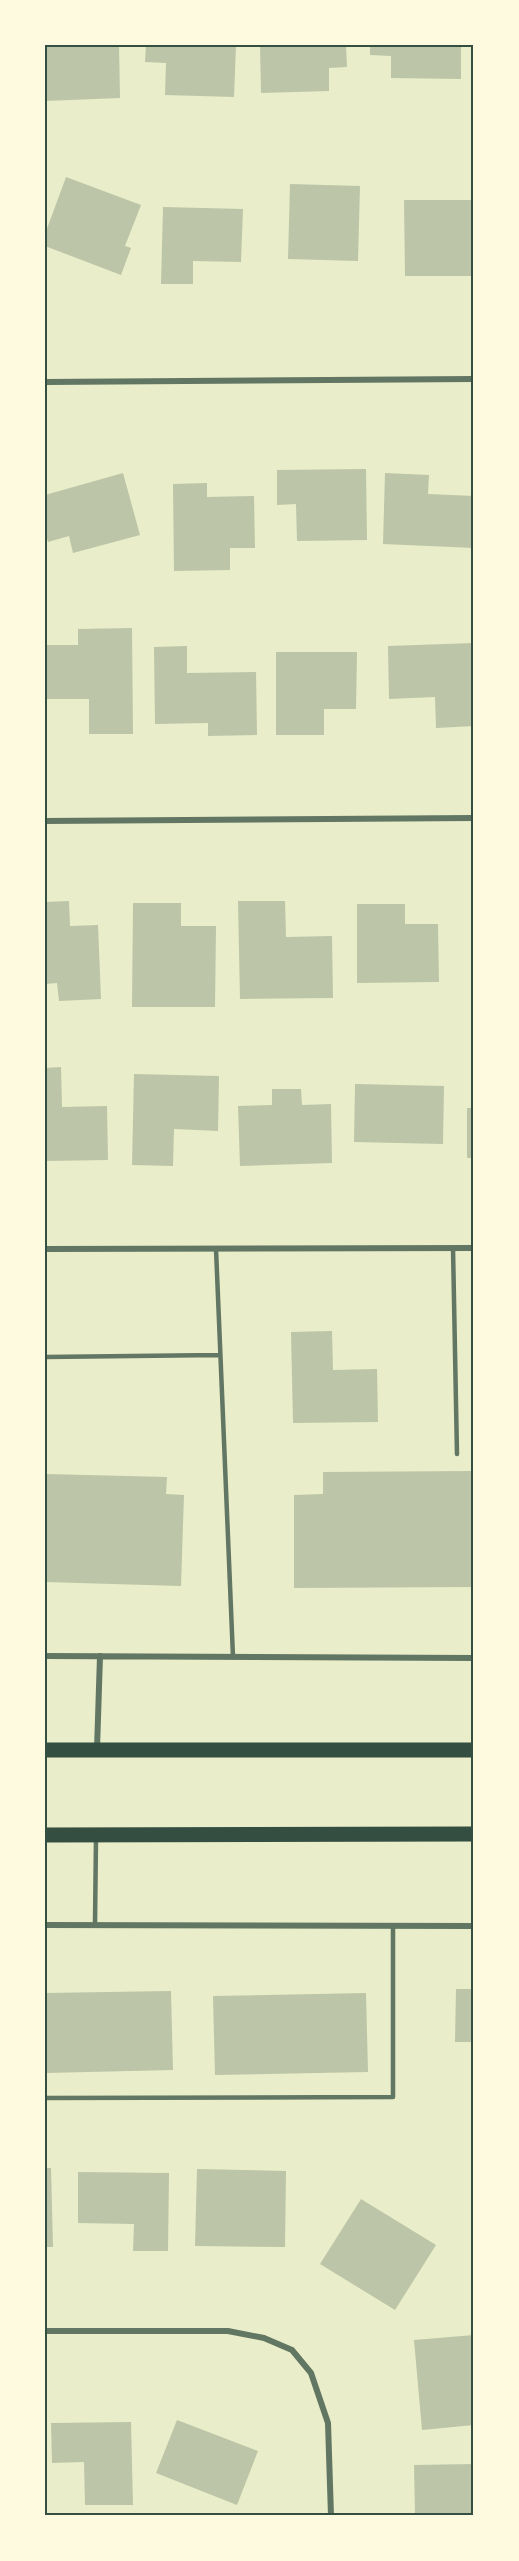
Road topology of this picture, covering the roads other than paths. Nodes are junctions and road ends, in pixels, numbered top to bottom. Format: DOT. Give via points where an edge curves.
graph roads {
  1 [pos="474,379"];
  2 [pos="45,382"];
  3 [pos="474,818"];
  4 [pos="45,821"];
  5 [pos="453,1248"];
  6 [pos="474,1248"];
  7 [pos="45,1249"];
  8 [pos="216,1249"];
  9 [pos="220,1354"];
  10 [pos="45,1357"];
  11 [pos="457,1454"];
  12 [pos="45,1656"];
  13 [pos="100,1656"];
  14 [pos="233,1657"];
  15 [pos="474,1658"];
  16 [pos="45,1750"];
  17 [pos="97,1750"];
  18 [pos="474,1750"];
  19 [pos="474,1834"];
  20 [pos="45,1835"];
  21 [pos="96,1835"];
  22 [pos="95,1924"];
  23 [pos="45,1925"];
  24 [pos="474,1926"];
  25 [pos="393,1927"];
  26 [pos="45,2098"];
  27 [pos="45,2331"];
  28 [pos="331,2516"];
  1 -- 2 [label="street"];
  3 -- 4 [label="street"];
  5 -- 6 [label="street"];
  5 -- 8 [label="street"];
  5 -- 11 [label="lane"];
  7 -- 8 [label="street"];
  8 -- 9 [label="lane"];
  9 -- 10 [label="lane"];
  9 -- 14 [label="lane"];
  12 -- 13 [label="street"];
  13 -- 14 [label="street"];
  13 -- 17 [label="street"];
  14 -- 15 [label="street"];
  16 -- 17 [label="main road"];
  17 -- 18 [label="main road"];
  19 -- 21 [label="main road"];
  20 -- 21 [label="main road"];
  21 -- 22 [label="lane"];
  22 -- 23 [label="street"];
  22 -- 25 [label="street"];
  24 -- 25 [label="street"];
  25 -- 26 [label="lane" via="393,2097"];
  27 -- 28 [label="street" via="228,2331 264,2338 292,2350 311,2373 328,2423"];
}
